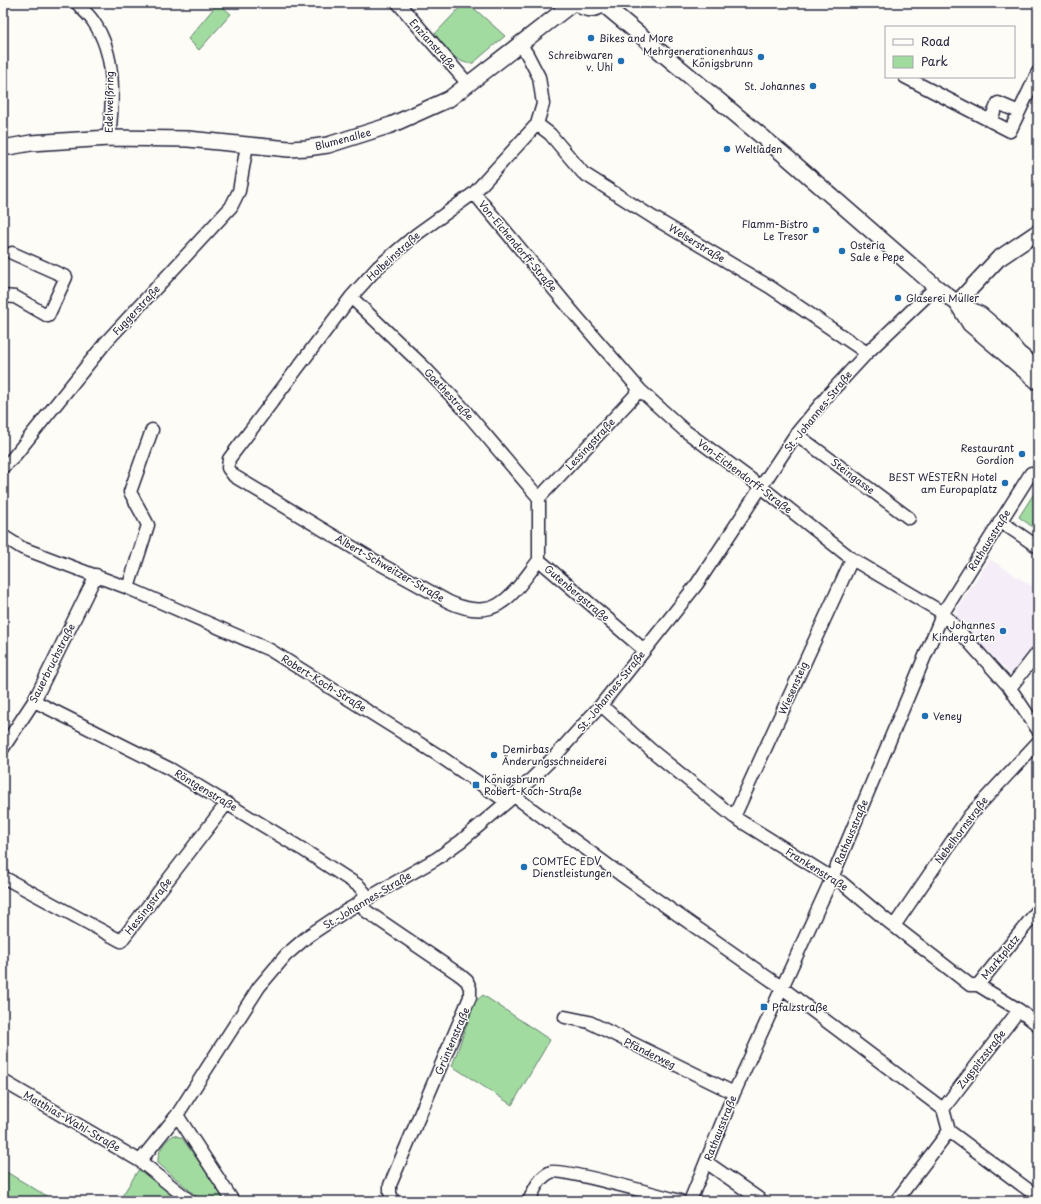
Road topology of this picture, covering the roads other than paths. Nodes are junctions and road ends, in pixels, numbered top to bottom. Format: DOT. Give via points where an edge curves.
graph roads {
  1 [pos="77,3"];
  2 [pos="398,3"];
  3 [pos="573,3"];
  4 [pos="577,3"];
  5 [pos="604,3"];
  6 [pos="520,45"];
  7 [pos="1038,72"];
  8 [pos="907,78"];
  9 [pos="469,85"];
  10 [pos="1019,112"];
  11 [pos="990,121"];
  12 [pos="536,124"];
  13 [pos="109,138"];
  14 [pos="247,145"];
  15 [pos="3,148"];
  16 [pos="474,193"];
  17 [pos="1038,232"];
  18 [pos="12,253"];
  19 [pos="936,287"];
  20 [pos="3,296"];
  21 [pos="351,297"];
  22 [pos="957,303"];
  23 [pos="987,329"];
  24 [pos="867,353"];
  25 [pos="1038,369"];
  26 [pos="1038,382"];
  27 [pos="640,390"];
  28 [pos="152,430"];
  29 [pos="796,434"];
  30 [pos="3,467"];
  31 [pos="1031,473"];
  32 [pos="234,476"];
  33 [pos="760,486"];
  34 [pos="539,498"];
  35 [pos="909,518"];
  36 [pos="1000,521"];
  37 [pos="3,536"];
  38 [pos="1034,544"];
  39 [pos="852,559"];
  40 [pos="539,560"];
  41 [pos="96,575"];
  42 [pos="128,588"];
  43 [pos="943,613"];
  44 [pos="644,650"];
  45 [pos="1038,652"];
  46 [pos="1010,688"];
  47 [pos="34,701"];
  48 [pos="601,705"];
  49 [pos="1038,730"];
  50 [pos="1038,742"];
  51 [pos="3,748"];
  52 [pos="511,799"];
  53 [pos="227,803"];
  54 [pos="734,817"];
  55 [pos="3,877"];
  56 [pos="832,878"];
  57 [pos="364,899"];
  58 [pos="1038,910"];
  59 [pos="894,926"];
  60 [pos="978,985"];
  61 [pos="781,987"];
  62 [pos="1019,1010"];
  63 [pos="565,1017"];
  64 [pos="1038,1025"];
  65 [pos="3,1081"];
  66 [pos="734,1093"];
  67 [pos="943,1109"];
  68 [pos="177,1115"];
  69 [pos="949,1131"];
  70 [pos="140,1161"];
  71 [pos="706,1162"];
  72 [pos="1038,1197"];
  73 [pos="190,1201"];
  74 [pos="233,1201"];
  75 [pos="393,1201"];
  76 [pos="529,1201"];
  77 [pos="680,1201"];
  78 [pos="690,1201"];
  79 [pos="762,1201"];
  80 [pos="896,1201"];
  1 -- 13 [label="street, Edelweißring" via="93,22 104,42 110,62 112,86"];
  2 -- 9 [label="street, Enzianstraße"];
  3 -- 6 [label="street, Blumenallee"];
  4 -- 5 [label="street" via="589,9"];
  5 -- 19 [label="street"];
  6 -- 9 [label="street, Blumenallee"];
  6 -- 12 [label="street, Holbeinstraße" via="539,77 543,104"];
  7 -- 10 [label="street"];
  8 -- 11 [label="street"];
  9 -- 14 [label="street, Blumenallee" via="449,100 413,116 328,145 289,149"];
  10 -- 11 [label="street" via="998,103"];
  10 -- 11 [label="street" via="1010,131"];
  12 -- 16 [label="street, Holbeinstraße"];
  12 -- 24 [label="street, Welserstraße" via="550,134 583,173 770,287"];
  13 -- 14 [label="street, Blumenallee" via="188,139"];
  13 -- 15 [label="street, Blumenallee" via="31,143"];
  14 -- 30 [label="street, Fuggerstraße" via="239,191 230,207 106,342"];
  16 -- 21 [label="street, Holbeinstraße" via="378,267"];
  16 -- 27 [label="street, Von-Eichendorff-Straße"];
  17 -- 22 [label="street" via="998,258"];
  18 -- 20 [label="street" via="66,277 48,316 15,297"];
  19 -- 22 [label="street"];
  19 -- 24 [label="street, St.-Johannes-Straße"];
  21 -- 32 [label="street, Holbeinstraße" via="229,459 228,468"];
  21 -- 34 [label="street, Goethestraße" via="461,406"];
  22 -- 23 [label="street" via="970,324"];
  23 -- 25 [label="street" via="1002,333 1018,352"];
  23 -- 26 [label="street"];
  24 -- 29 [label="street, St.-Johannes-Straße"];
  27 -- 33 [label="street, Von-Eichendorff-Straße" via="684,430"];
  27 -- 34 [label="street, Lessingstraße"];
  28 -- 42 [label="street" via="130,492 148,525"];
  29 -- 33 [label="street, St.-Johannes-Straße"];
  29 -- 35 [label="street, Steingasse"];
  31 -- 36 [label="street, Rathausstraße"];
  32 -- 40 [label="street, Albert-Schweitzer-Straße" via="382,565 465,609 485,610 500,605 516,590"];
  33 -- 39 [label="street, Von-Eichendorff-Straße"];
  33 -- 44 [label="street, St.-Johannes-Straße" via="710,565"];
  34 -- 40 [label="street, Gutenbergstraße"];
  36 -- 38 [label="street"];
  36 -- 43 [label="street, Rathausstraße"];
  37 -- 41 [label="street, Robert-Koch-Straße" via="22,548"];
  39 -- 43 [label="street, Von-Eichendorff-Straße"];
  39 -- 54 [label="street, Wiesensteig"];
  40 -- 44 [label="street, Gutenbergstraße"];
  41 -- 42 [label="street, Robert-Koch-Straße"];
  41 -- 47 [label="street, Sauerbruchstraße"];
  42 -- 52 [label="street, Robert-Koch-Straße" via="278,655"];
  43 -- 46 [label="street, Von-Eichendorff-Straße"];
  43 -- 56 [label="street, Rathausstraße"];
  44 -- 48 [label="street, St.-Johannes-Straße"];
  45 -- 46 [label="street"];
  46 -- 49 [label="street, Von-Eichendorff-Straße"];
  47 -- 51 [label="street, Sauerbruchstraße"];
  47 -- 53 [label="street, Röntgenstraße" via="170,769"];
  48 -- 52 [label="street, St.-Johannes-Straße" via="556,755"];
  48 -- 54 [label="street, Frankenstraße" via="659,758"];
  50 -- 59 [label="street, Nebelhornstraße" via="970,815"];
  52 -- 57 [label="street, St.-Johannes-Straße" via="436,859"];
  52 -- 61 [label="street"];
  53 -- 55 [label="street, Hessingstraße" via="121,941"];
  53 -- 57 [label="street, Röntgenstraße" via="359,886"];
  54 -- 56 [label="street, Frankenstraße"];
  56 -- 59 [label="street, Frankenstraße" via="841,882"];
  56 -- 61 [label="street, Rathausstraße"];
  57 -- 68 [label="street, St.-Johannes-Straße" via="308,936 273,968"];
  57 -- 75 [label="street, Grüntenstraße" via="366,912 460,975 470,988 470,997 458,1029 390,1184"];
  58 -- 60 [label="street, Marktplatz"];
  59 -- 60 [label="street, Frankenstraße" via="970,985"];
  60 -- 62 [label="street, Frankenstraße"];
  61 -- 66 [label="street, Rathausstraße"];
  61 -- 67 [label="street"];
  62 -- 64 [label="street, Frankenstraße"];
  62 -- 67 [label="street, Zugspitzstraße"];
  63 -- 66 [label="street, Pfänderweg" via="589,1022"];
  65 -- 70 [label="street, Matthias-Wahl-Straße"];
  66 -- 71 [label="street, Rathausstraße"];
  67 -- 69 [label="street"];
  68 -- 70 [label="street, St.-Johannes-Straße"];
  68 -- 74 [label="street"];
  69 -- 72 [label="street"];
  69 -- 80 [label="street"];
  70 -- 73 [label="street"];
  71 -- 78 [label="street, Rathausstraße"];
  71 -- 79 [label="street"];
  76 -- 77 [label="street" via="543,1176 552,1171 578,1175"];
}
